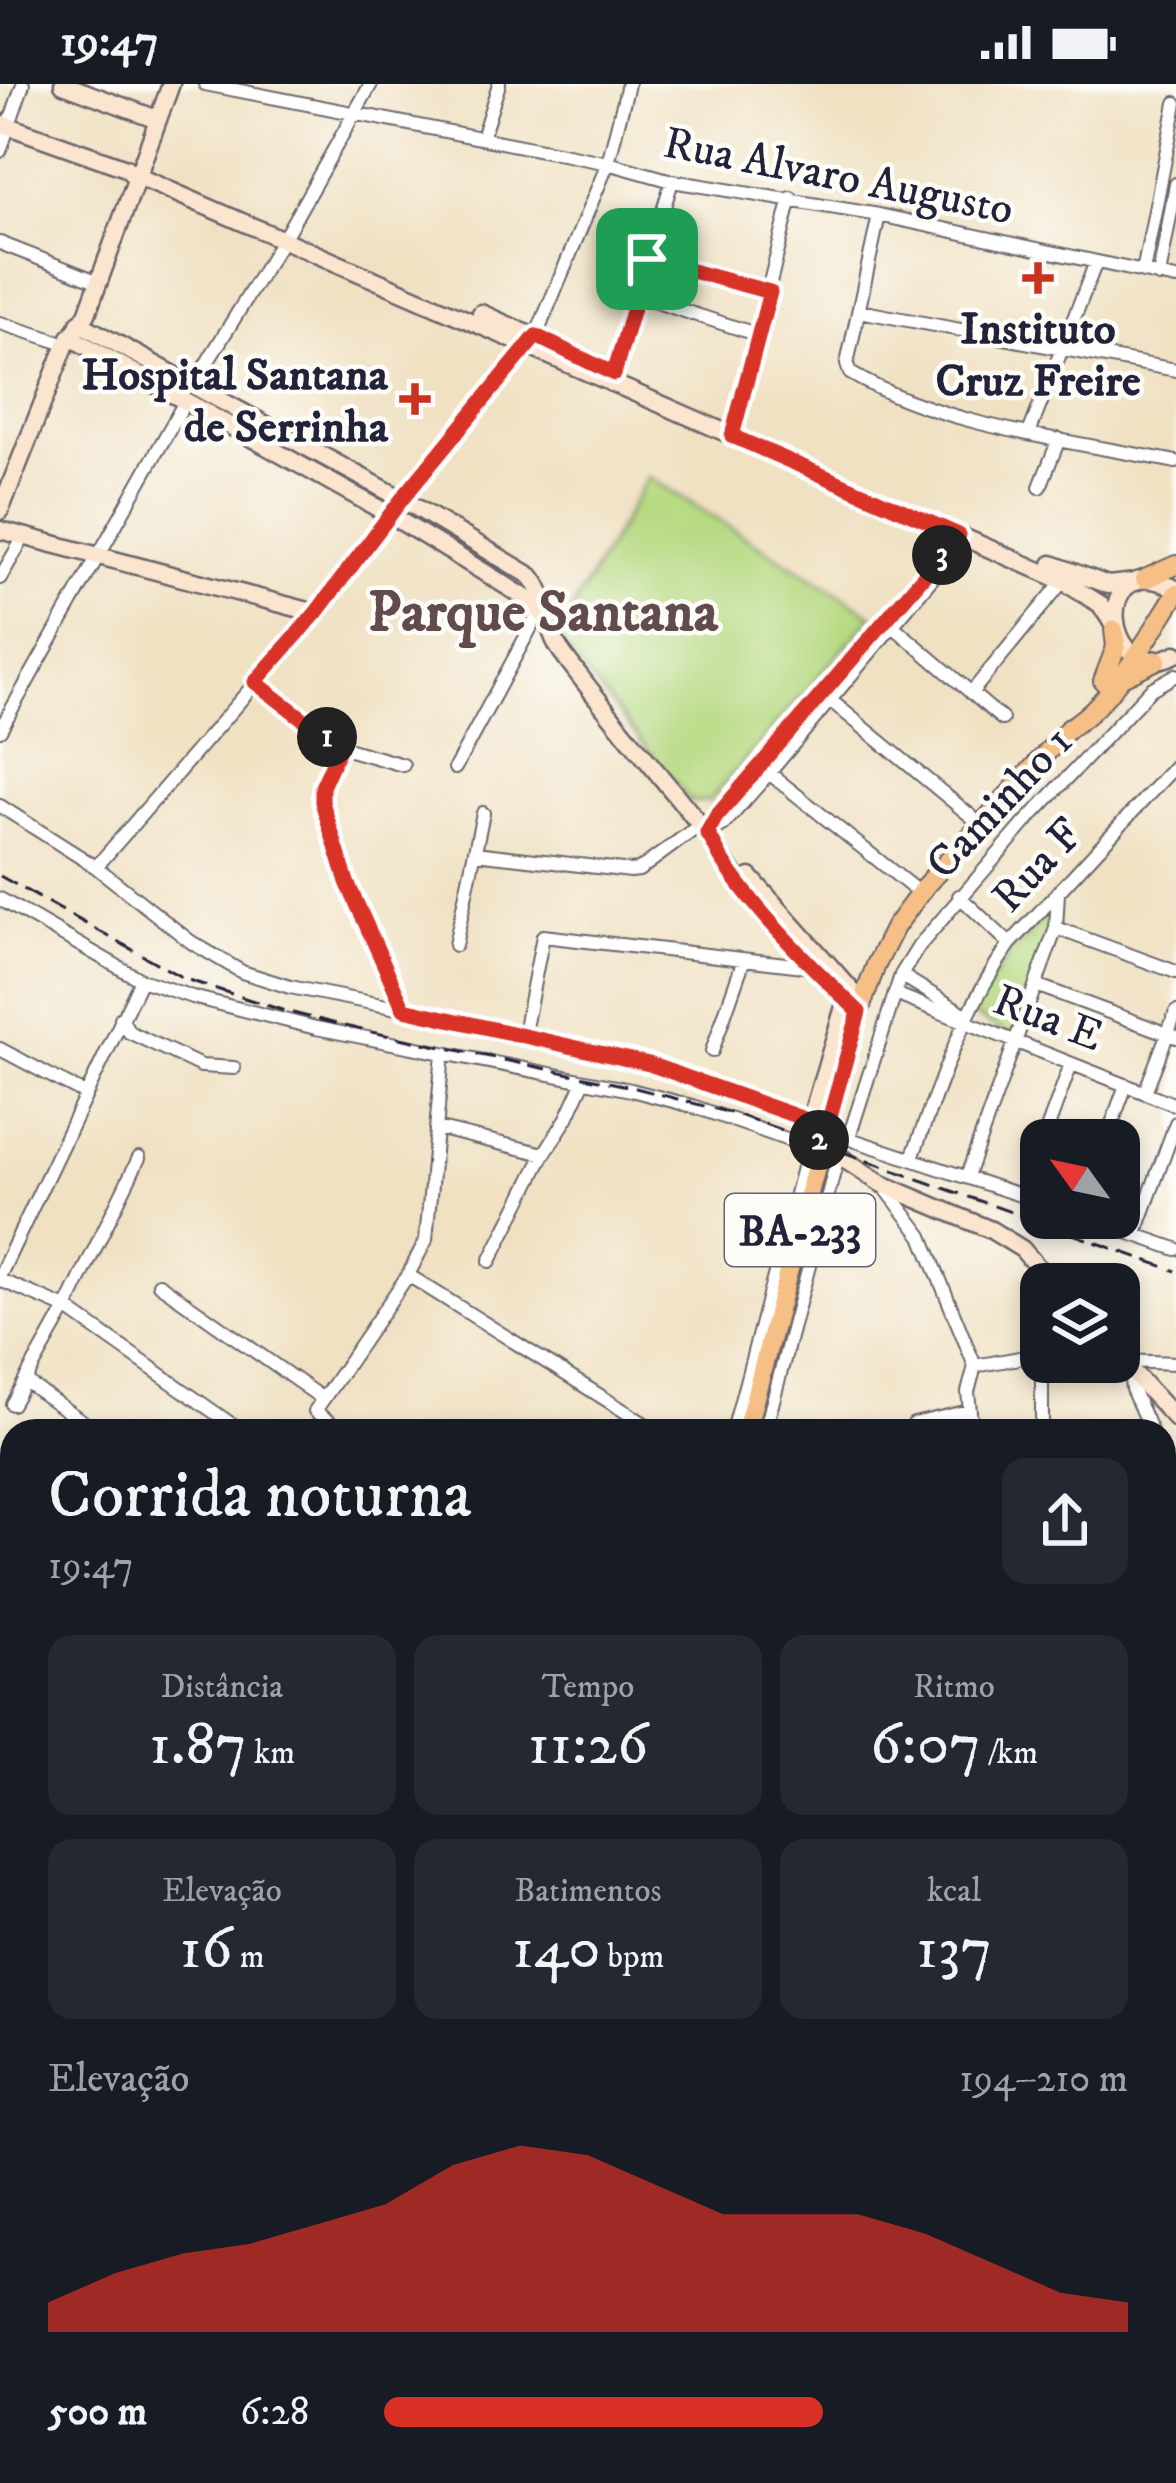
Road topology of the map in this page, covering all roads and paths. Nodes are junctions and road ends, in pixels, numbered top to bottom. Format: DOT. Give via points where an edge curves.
graph roads {
  1 [pos="23,84"];
  2 [pos="63,84"];
  3 [pos="171,84"];
  4 [pos="205,84"];
  5 [pos="371,84"];
  6 [pos="500,84"];
  7 [pos="628,84"];
  8 [pos="1176,103"];
  9 [pos="355,113"];
  10 [pos="157,119"];
  11 [pos="4,125"];
  12 [pos="1173,130"];
  13 [pos="482,138"];
  14 [pos="0,151"];
  15 [pos="608,163"];
  16 [pos="136,170"];
  17 [pos="672,181"];
  18 [pos="1176,184"];
  19 [pos="791,198"];
  20 [pos="879,215"];
  21 [pos="286,233"];
  22 [pos="0,243"];
  23 [pos="647,259"];
  24 [pos="1096,262"];
  25 [pos="1143,272"];
  26 [pos="1159,276"];
  27 [pos="1176,279"];
  28 [pos="95,281"];
  29 [pos="770,292"];
  30 [pos="637,296"];
  31 [pos="859,311"];
  32 [pos="0,323"];
  33 [pos="72,335"];
  34 [pos="759,335"];
  35 [pos="532,341"];
  36 [pos="1061,350"];
  37 [pos="1176,370"];
  38 [pos="612,380"];
  39 [pos="190,392"];
  40 [pos="734,431"];
  41 [pos="1029,433"];
  42 [pos="1059,439"];
  43 [pos="1176,462"];
  44 [pos="1040,487"];
  45 [pos="402,499"];
  46 [pos="0,511"];
  47 [pos="392,516"];
  48 [pos="0,530"];
  49 [pos="964,535"];
  50 [pos="24,537"];
  51 [pos="100,556"];
  52 [pos="1176,565"];
  53 [pos="0,578"];
  54 [pos="1063,581"];
  55 [pos="1141,581"];
  56 [pos="1174,586"];
  57 [pos="543,610"];
  58 [pos="316,613"];
  59 [pos="893,626"];
  60 [pos="1114,627"];
  61 [pos="1133,651"];
  62 [pos="1170,662"];
  63 [pos="255,682"];
  64 [pos="1107,684"];
  65 [pos="971,693"];
  66 [pos="830,700"];
  67 [pos="1002,719"];
  68 [pos="0,730"];
  69 [pos="340,747"];
  70 [pos="403,765"];
  71 [pos="1176,765"];
  72 [pos="455,768"];
  73 [pos="769,773"];
  74 [pos="0,806"];
  75 [pos="483,813"];
  76 [pos="972,817"];
  77 [pos="708,834"];
  78 [pos="476,853"];
  79 [pos="96,867"];
  80 [pos="913,888"];
  81 [pos="1058,892"];
  82 [pos="959,896"];
  83 [pos="0,899"];
  84 [pos="768,907"];
  85 [pos="1056,928"];
  86 [pos="1010,944"];
  87 [pos="455,946"];
  88 [pos="743,962"];
  89 [pos="876,965"];
  90 [pos="812,967"];
  91 [pos="1176,972"];
  92 [pos="141,980"];
  93 [pos="898,985"];
  94 [pos="1036,985"];
  95 [pos="854,1006"];
  96 [pos="404,1009"];
  97 [pos="1176,1012"];
  98 [pos="121,1016"];
  99 [pos="965,1018"];
  100 [pos="524,1034"];
  101 [pos="1172,1035"];
  102 [pos="1013,1042"];
  103 [pos="0,1049"];
  104 [pos="712,1051"];
  105 [pos="443,1053"];
  106 [pos="1071,1064"];
  107 [pos="234,1068"];
  108 [pos="583,1083"];
  109 [pos="1126,1084"];
  110 [pos="1145,1092"];
  111 [pos="85,1094"];
  112 [pos="1176,1105"];
  113 [pos="1051,1119"];
  114 [pos="1114,1119"];
  115 [pos="1176,1123"];
  116 [pos="436,1128"];
  117 [pos="849,1137"];
  118 [pos="821,1142"];
  119 [pos="544,1154"];
  120 [pos="140,1158"];
  121 [pos="912,1158"];
  122 [pos="967,1176"];
  123 [pos="882,1184"];
  124 [pos="1020,1195"];
  125 [pos="1140,1221"];
  126 [pos="1140,1237"];
  127 [pos="1176,1249"];
  128 [pos="490,1262"];
  129 [pos="1034,1263"];
  130 [pos="408,1275"];
  131 [pos="0,1278"];
  132 [pos="158,1284"];
  133 [pos="65,1308"];
  134 [pos="1020,1361"];
  135 [pos="1140,1362"];
  136 [pos="1176,1363"];
  137 [pos="975,1366"];
  138 [pos="1140,1380"];
  139 [pos="25,1381"];
  140 [pos="1041,1383"];
  141 [pos="1130,1383"];
  142 [pos="13,1404"];
  143 [pos="319,1405"];
  144 [pos="969,1411"];
  145 [pos="79,1419"];
  146 [pos="224,1419"];
  147 [pos="323,1419"];
  148 [pos="637,1419"];
  149 [pos="738,1419"];
  150 [pos="749,1419"];
  151 [pos="767,1419"];
  152 [pos="935,1419"];
  153 [pos="970,1419"];
  154 [pos="1042,1419"];
  155 [pos="1146,1419"];
  156 [pos="1176,1419"];
  1 -- 11 [label="street"];
  2 -- 10 [label="street"];
  3 -- 10 [label="street"];
  4 -- 9 [label="street, Rua Alvaro Augusto"];
  5 -- 9 [label="street"];
  6 -- 13 [label="street"];
  7 -- 15 [label="street"];
  8 -- 12 [label="street"];
  9 -- 13 [label="street, Rua Alvaro Augusto"];
  9 -- 21 [label="street"];
  10 -- 16 [label="street"];
  11 -- 14 [label="street"];
  11 -- 16 [label="street"];
  12 -- 25 [label="street"];
  13 -- 15 [label="street, Rua Alvaro Augusto"];
  15 -- 17 [label="street, Rua Alvaro Augusto"];
  15 -- 35 [label="street"];
  16 -- 21 [label="street"];
  16 -- 28 [label="street"];
  17 -- 19 [label="street, Rua Alvaro Augusto"];
  17 -- 23 [label="street"];
  18 -- 26 [label="street"];
  19 -- 20 [label="street, Rua Alvaro Augusto"];
  19 -- 29 [label="street"];
  20 -- 24 [label="street, Rua Alvaro Augusto"];
  20 -- 31 [label="street"];
  21 -- 35 [label="street"];
  21 -- 39 [label="street"];
  22 -- 28 [label="street"];
  23 -- 29 [label="street"];
  23 -- 30 [label="street"];
  24 -- 25 [label="street, Rua Alvaro Augusto"];
  24 -- 36 [label="street"];
  25 -- 26 [label="street, Rua Alvaro Augusto"];
  26 -- 27 [label="street, Rua Alvaro Augusto"];
  28 -- 33 [label="street"];
  29 -- 34 [label="street"];
  30 -- 34 [label="street"];
  30 -- 38 [label="street"];
  31 -- 36 [label="street"];
  31 -- 41 [label="street" via="847,369 856,377"];
  32 -- 33 [label="street"];
  33 -- 39 [label="street"];
  33 -- 46 [label="street"];
  34 -- 40 [label="street"];
  35 -- 38 [label="street"];
  35 -- 45 [label="street"];
  36 -- 37 [label="street"];
  36 -- 41 [label="street"];
  38 -- 40 [label="street"];
  39 -- 45 [label="street"];
  39 -- 47 [label="street"];
  39 -- 51 [label="street"];
  40 -- 49 [label="street"];
  41 -- 42 [label="street"];
  42 -- 43 [label="street"];
  42 -- 44 [label="street"];
  45 -- 47 [label="street"];
  45 -- 57 [label="street" via="531,576"];
  47 -- 57 [label="street"];
  47 -- 58 [label="street"];
  48 -- 50 [label="street"];
  49 -- 54 [label="street"];
  49 -- 55 [label="street" via="1088,579 1120,587"];
  49 -- 59 [label="street"];
  49 -- 77 [label="street"];
  50 -- 51 [label="street"];
  50 -- 53 [label="street"];
  51 -- 58 [label="street"];
  51 -- 68 [label="street"];
  52 -- 55 [label="main road"];
  54 -- 60 [label="street" via="1100,604"];
  54 -- 65 [label="street"];
  55 -- 56 [label="street"];
  55 -- 60 [label="street" via="1118,599"];
  56 -- 61 [label="main road, BA-233"];
  57 -- 72 [label="street"];
  57 -- 77 [label="street" via="556,645"];
  58 -- 63 [label="street"];
  59 -- 65 [label="street"];
  59 -- 66 [label="street"];
  60 -- 61 [label="street"];
  60 -- 64 [label="main road"];
  61 -- 62 [label="street"];
  61 -- 64 [label="main road, BA-233"];
  62 -- 64 [label="main road"];
  62 -- 82 [label="street, Caminho 1"];
  63 -- 69 [label="street"];
  63 -- 79 [label="street"];
  64 -- 89 [label="main road, BA-233" via="926,885"];
  65 -- 67 [label="street"];
  66 -- 73 [label="street"];
  66 -- 76 [label="street"];
  69 -- 70 [label="street"];
  69 -- 96 [label="street" via="322,802 347,882"];
  71 -- 81 [label="street, Rua F"];
  73 -- 77 [label="street"];
  73 -- 80 [label="street"];
  74 -- 79 [label="street"];
  75 -- 78 [label="street"];
  77 -- 78 [label="street" via="631,871"];
  77 -- 84 [label="street"];
  78 -- 87 [label="street"];
  79 -- 96 [label="street" via="242,972"];
  81 -- 85 [label="street"];
  81 -- 86 [label="street, Rua F"];
  82 -- 86 [label="street"];
  82 -- 93 [label="street, Caminho 1"];
  83 -- 92 [label="street"];
  84 -- 90 [label="street"];
  84 -- 95 [label="street"];
  85 -- 91 [label="street"];
  85 -- 94 [label="street"];
  86 -- 99 [label="street, Rua F"];
  88 -- 90 [label="street"];
  88 -- 100 [label="street" via="543,936"];
  88 -- 104 [label="street"];
  89 -- 93 [label="street, Rua E"];
  89 -- 95 [label="main road, BA-233"];
  90 -- 95 [label="street"];
  92 -- 98 [label="street"];
  92 -- 105 [label="street" via="259,1016"];
  93 -- 99 [label="street, Rua E"];
  93 -- 117 [label="street, Caminho 1"];
  94 -- 101 [label="street"];
  94 -- 102 [label="street"];
  95 -- 118 [label="main road, BA-233"];
  95 -- 118 [label="street"];
  96 -- 100 [label="street"];
  97 -- 101 [label="street"];
  98 -- 107 [label="street" via="129,1033 201,1066"];
  98 -- 111 [label="street"];
  99 -- 102 [label="street, Rua E"];
  99 -- 121 [label="street, Rua F"];
  100 -- 118 [label="street" via="649,1064"];
  101 -- 110 [label="street"];
  102 -- 106 [label="street, Rua E"];
  102 -- 122 [label="street"];
  103 -- 111 [label="street"];
  105 -- 108 [label="street"];
  105 -- 116 [label="street"];
  106 -- 109 [label="street, Rua E"];
  106 -- 113 [label="street"];
  108 -- 118 [label="street"];
  108 -- 119 [label="street"];
  109 -- 110 [label="street, Rua E"];
  109 -- 114 [label="street"];
  110 -- 112 [label="street, Rua E"];
  111 -- 131 [label="street"];
  115 -- 125 [label="street"];
  116 -- 119 [label="street"];
  116 -- 130 [label="street" via="426,1240"];
  117 -- 118 [label="street"];
  117 -- 121 [label="street"];
  118 -- 123 [label="street"];
  118 -- 149 [label="street"];
  118 -- 150 [label="main road, BA-233"];
  118 -- 151 [label="street"];
  119 -- 128 [label="street"];
  120 -- 133 [label="street"];
  121 -- 122 [label="street"];
  122 -- 124 [label="street"];
  123 -- 129 [label="street" via="991,1230"];
  123 -- 137 [label="street" via="922,1236"];
  126 -- 127 [label="street"];
  130 -- 143 [label="street"];
  130 -- 148 [label="street"];
  131 -- 133 [label="street"];
  132 -- 143 [label="street"];
  133 -- 139 [label="street"];
  133 -- 146 [label="street"];
  134 -- 137 [label="street"];
  135 -- 136 [label="street"];
  137 -- 144 [label="street"];
  138 -- 156 [label="street"];
  139 -- 142 [label="street"];
  139 -- 145 [label="street"];
  140 -- 154 [label="street"];
  141 -- 155 [label="street"];
  143 -- 147 [label="street" via="315,1414"];
  144 -- 152 [label="street"];
  144 -- 153 [label="street"];
}
